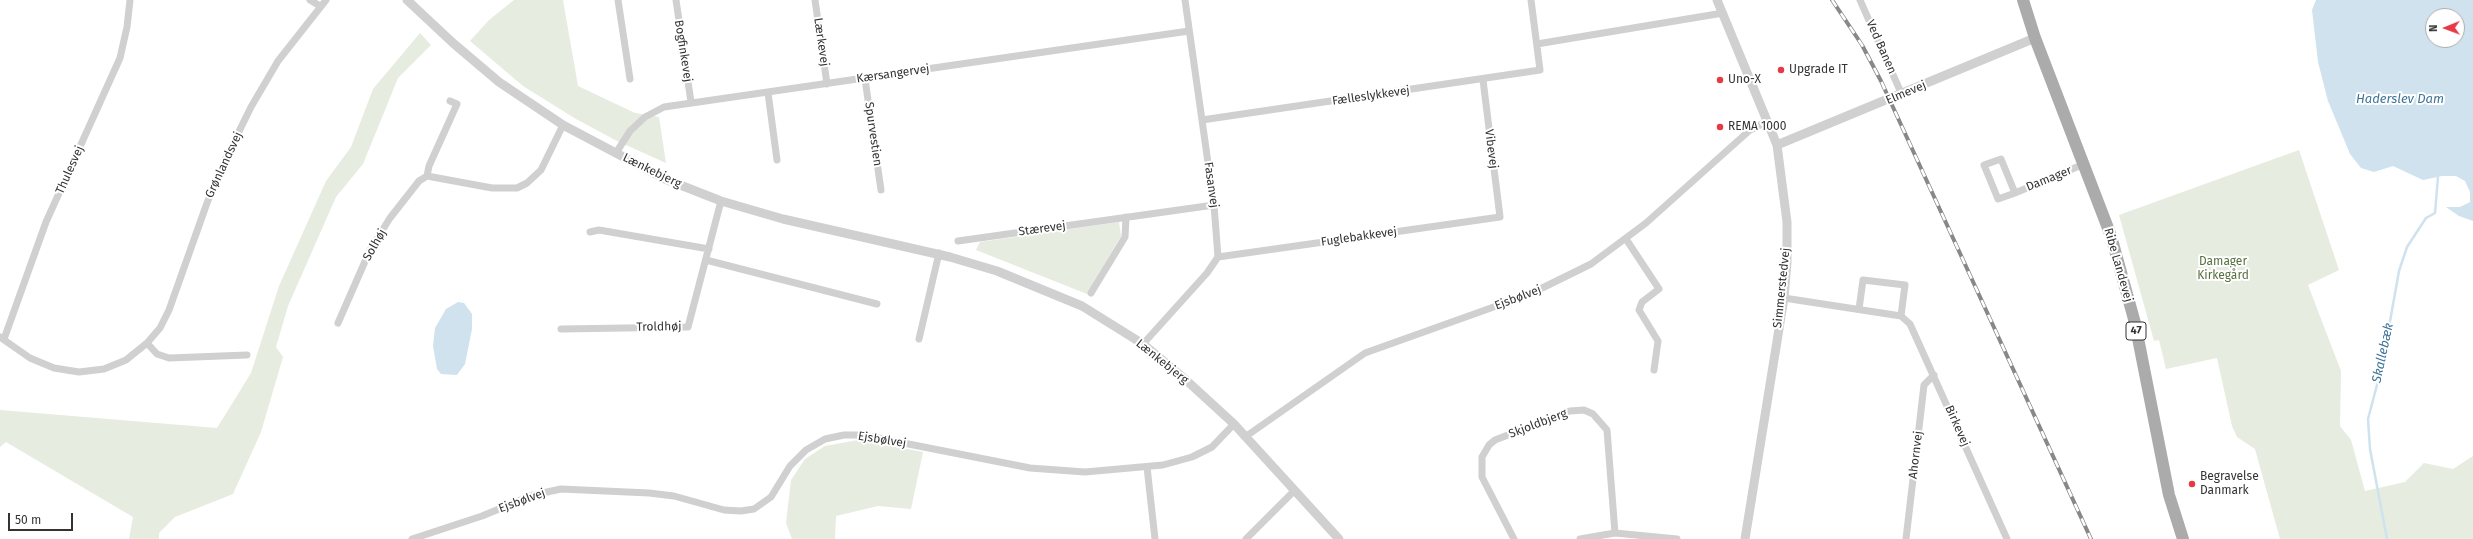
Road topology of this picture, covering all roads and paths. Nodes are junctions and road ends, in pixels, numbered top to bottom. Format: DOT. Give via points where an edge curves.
graph roads {
  1 [pos="130,0"];
  2 [pos="310,0"];
  3 [pos="326,0"];
  4 [pos="408,0"];
  5 [pos="618,0"];
  6 [pos="676,0"];
  7 [pos="815,0"];
  8 [pos="1185,0"];
  9 [pos="1531,0"];
  10 [pos="1717,0"];
  11 [pos="1860,0"];
  12 [pos="2023,0"];
  13 [pos="320,6"];
  14 [pos="1723,13"];
  15 [pos="1189,31"];
  16 [pos="2035,38"];
  17 [pos="1537,44"];
  18 [pos="630,79"];
  19 [pos="865,79"];
  20 [pos="1483,80"];
  21 [pos="827,84"];
  22 [pos="768,93"];
  23 [pos="1902,94"];
  24 [pos="450,101"];
  25 [pos="691,102"];
  26 [pos="1202,120"];
  27 [pos="1768,121"];
  28 [pos="563,125"];
  29 [pos="1777,145"];
  30 [pos="616,153"];
  31 [pos="777,160"];
  32 [pos="2084,164"];
  33 [pos="427,176"];
  34 [pos="881,190"];
  35 [pos="2015,193"];
  36 [pos="721,201"];
  37 [pos="1214,205"];
  38 [pos="1126,217"];
  39 [pos="1500,217"];
  40 [pos="590,232"];
  41 [pos="1626,239"];
  42 [pos="958,241"];
  43 [pos="709,249"];
  44 [pos="939,253"];
  45 [pos="1218,257"];
  46 [pos="706,260"];
  47 [pos="1091,293"];
  48 [pos="1784,298"];
  49 [pos="877,304"];
  50 [pos="1859,309"];
  51 [pos="1901,316"];
  52 [pos="338,323"];
  53 [pos="561,329"];
  54 [pos="2,338"];
  55 [pos="919,339"];
  56 [pos="148,343"];
  57 [pos="1143,344"];
  58 [pos="247,356"];
  59 [pos="1654,370"];
  60 [pos="1934,375"];
  61 [pos="1234,424"];
  62 [pos="1245,436"];
  63 [pos="1147,467"];
  64 [pos="1294,491"];
  65 [pos="1615,533"];
  66 [pos="412,539"];
  67 [pos="1155,539"];
  68 [pos="1246,539"];
  69 [pos="1339,539"];
  70 [pos="1514,539"];
  71 [pos="1580,539"];
  72 [pos="1676,539"];
  73 [pos="1744,539"];
  74 [pos="1906,539"];
  75 [pos="2007,539"];
  76 [pos="2183,539"];
  1 -- 54 [label="street, Thulesvej" via="120,58 46,222"];
  2 -- 13 [label="street"];
  3 -- 13 [label="street, Grønlandsvej"];
  4 -- 28 [label="street, Lænkebjerg" via="499,82"];
  5 -- 18 [label="street"];
  6 -- 25 [label="street, Bogfinkevej"];
  7 -- 21 [label="street, Lærkevej"];
  8 -- 15 [label="street, Fasanvej"];
  9 -- 17 [label="street"];
  10 -- 14 [label="street, Simmerstedvej"];
  11 -- 23 [label="street, Ved Banen"];
  12 -- 16 [label="main road, Ribe Landevej / 47"];
  13 -- 56 [label="street, Grønlandsvej" via="278,62 251,107 207,203 169,310 160,328"];
  14 -- 17 [label="street"];
  14 -- 27 [label="street, Simmerstedvej"];
  15 -- 19 [label="street, Kærsangervej"];
  15 -- 26 [label="street, Fasanvej"];
  16 -- 23 [label="street, Elmevej"];
  16 -- 32 [label="main road, Ribe Landevej / 47"];
  17 -- 20 [label="street, Fælleslykkevej" via="1540,70"];
  19 -- 21 [label="street, Kærsangervej"];
  19 -- 34 [label="street, Spurvestien"];
  20 -- 26 [label="street, Fælleslykkevej"];
  20 -- 39 [label="street, Vibevej"];
  21 -- 22 [label="street, Kærsangervej"];
  22 -- 25 [label="street, Kærsangervej"];
  22 -- 31 [label="street"];
  23 -- 29 [label="street, Elmevej"];
  24 -- 33 [label="street" via="457,104"];
  25 -- 30 [label="street, Kærsangervej" via="664,107 645,117 630,131"];
  26 -- 37 [label="street, Fasanvej"];
  27 -- 29 [label="street, Simmerstedvej"];
  27 -- 41 [label="street, Ejsbølvej" via="1750,130"];
  28 -- 30 [label="street, Lænkebjerg"];
  28 -- 33 [label="street" via="541,170 517,188 492,188"];
  29 -- 48 [label="street, Simmerstedvej" via="1787,222 1788,262"];
  30 -- 36 [label="street, Lænkebjerg" via="665,179"];
  32 -- 35 [label="street, Damager"];
  32 -- 76 [label="main road, Ribe Landevej / 47" via="2110,234 2125,285 2169,495"];
  33 -- 52 [label="street, Solhøj" via="419,181 394,212 370,250"];
  35 -- 35 [label="street, Damager" via="1998,200 1984,165 2001,158"];
  36 -- 43 [label="street, Troldhøj"];
  36 -- 44 [label="street, Lænkebjerg" via="783,219"];
  37 -- 38 [label="street, Stærevej"];
  37 -- 45 [label="street, Fasanvej"];
  38 -- 42 [label="street, Stærevej"];
  38 -- 47 [label="street" via="1125,237"];
  39 -- 45 [label="street, Fuglebakkevej"];
  40 -- 43 [label="street" via="598,230"];
  41 -- 59 [label="street" via="1659,289 1642,302 1639,310 1658,340"];
  41 -- 62 [label="street, Ejsbølvej" via="1591,264 1530,294 1365,353"];
  43 -- 46 [label="street, Troldhøj"];
  44 -- 55 [label="street"];
  44 -- 57 [label="street, Lænkebjerg" via="997,271 1082,306"];
  45 -- 57 [label="street" via="1207,273"];
  46 -- 49 [label="street"];
  46 -- 53 [label="street, Troldhøj" via="688,327"];
  48 -- 50 [label="street"];
  48 -- 73 [label="street, Simmerstedvej"];
  50 -- 51 [label="street"];
  50 -- 51 [label="street" via="1863,280 1905,285"];
  51 -- 60 [label="street, Birkevej" via="1910,324"];
  54 -- 56 [label="street, Grønlandsvej" via="30,358 54,368 79,372 104,369 126,360"];
  56 -- 58 [label="street" via="157,354 168,358"];
  57 -- 61 [label="street, Lænkebjerg"];
  60 -- 74 [label="street, Ahornvej" via="1924,385"];
  60 -- 75 [label="street, Birkevej"];
  61 -- 62 [label="street, Lænkebjerg"];
  61 -- 63 [label="street, Ejsbølvej" via="1212,447 1199,454"];
  62 -- 64 [label="street, Lænkebjerg"];
  63 -- 66 [label="street, Ejsbølvej" via="1085,472 1030,468 863,435 844,435 825,439 806,450 790,466 770,497 754,509 724,510 649,492 561,489 533,495 482,516"];
  63 -- 67 [label="street"];
  64 -- 68 [label="street"];
  64 -- 69 [label="street, Lænkebjerg"];
  65 -- 70 [label="street, Skjoldbjerg" via="1607,430 1593,414 1584,410 1570,411 1495,440 1482,457 1482,476"];
  65 -- 71 [label="street"];
  65 -- 72 [label="street"];
}
